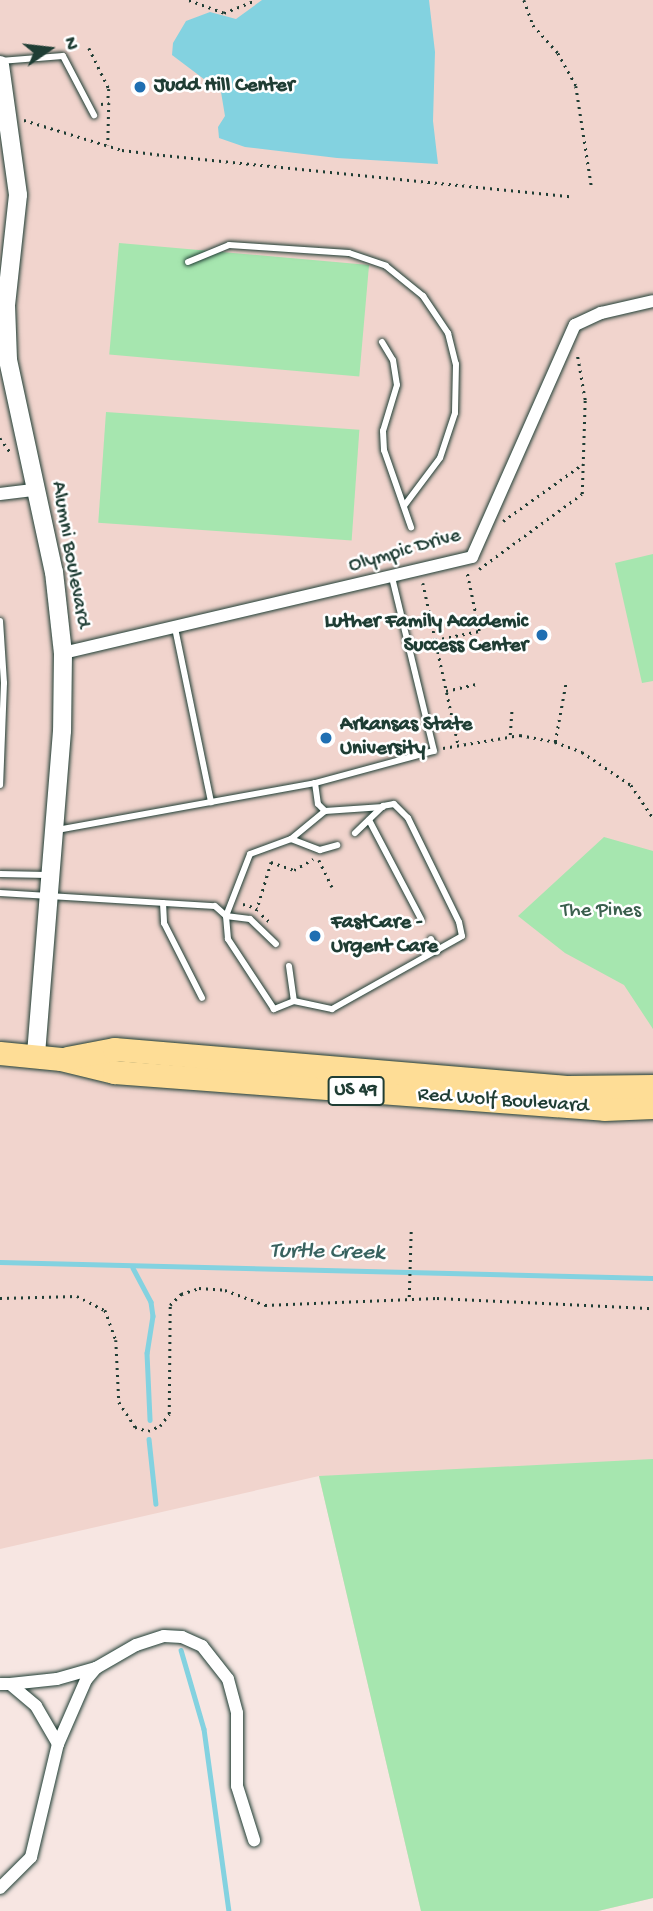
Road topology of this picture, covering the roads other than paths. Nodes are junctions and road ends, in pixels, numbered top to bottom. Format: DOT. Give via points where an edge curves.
graph roads {
  1 [pos="0,63"];
  2 [pos="94,115"];
  3 [pos="188,262"];
  4 [pos="653,302"];
  5 [pos="382,342"];
  6 [pos="35,490"];
  7 [pos="0,494"];
  8 [pos="404,506"];
  9 [pos="411,527"];
  10 [pos="392,578"];
  11 [pos="0,621"];
  12 [pos="174,628"];
  13 [pos="63,653"];
  14 [pos="314,783"];
  15 [pos="0,786"];
  16 [pos="211,802"];
  17 [pos="383,807"];
  18 [pos="325,811"];
  19 [pos="369,820"];
  20 [pos="54,831"];
  21 [pos="355,834"];
  22 [pos="290,839"];
  23 [pos="337,845"];
  24 [pos="0,874"];
  25 [pos="50,875"];
  26 [pos="0,893"];
  27 [pos="49,897"];
  28 [pos="163,903"];
  29 [pos="226,916"];
  30 [pos="421,919"];
  31 [pos="431,939"];
  32 [pos="276,944"];
  33 [pos="437,952"];
  34 [pos="289,966"];
  35 [pos="202,998"];
  36 [pos="294,1001"];
  37 [pos="0,1054"];
  38 [pos="36,1057"];
  39 [pos="61,1059"];
  40 [pos="653,1086"];
  41 [pos="653,1107"];
  42 [pos="96,1668"];
  43 [pos="5,1684"];
  44 [pos="58,1744"];
  45 [pos="254,1840"];
  46 [pos="0,1888"];
  1 -- 2 [label="lane" via="63,56"];
  1 -- 6 [label="street, Alumni Boulevard" via="18,194 6,305 8,360"];
  3 -- 8 [label="lane" via="229,244 349,253 386,266 423,296 448,333 456,364 455,413 440,458"];
  4 -- 10 [label="street, Olympic Drive" via="601,313 575,325 472,557"];
  5 -- 8 [label="lane" via="393,360 397,385 383,431 384,450"];
  6 -- 7 [label="street"];
  6 -- 13 [label="street, Alumni Boulevard" via="54,572"];
  8 -- 9 [label="lane"];
  10 -- 12 [label="street, Olympic Drive"];
  10 -- 14 [label="lane" via="433,750 426,756"];
  11 -- 15 [label="lane" via="4,682"];
  12 -- 13 [label="street, Olympic Drive"];
  12 -- 16 [label="lane"];
  13 -- 20 [label="street, Alumni Boulevard"];
  14 -- 16 [label="lane"];
  14 -- 18 [label="lane" via="318,804"];
  16 -- 20 [label="lane"];
  17 -- 18 [label="lane"];
  17 -- 19 [label="lane"];
  17 -- 33 [label="lane" via="394,804 408,818 459,922 462,936"];
  18 -- 22 [label="lane"];
  19 -- 21 [label="lane"];
  19 -- 30 [label="lane"];
  20 -- 25 [label="street, Alumni Boulevard"];
  22 -- 23 [label="lane" via="320,850"];
  22 -- 29 [label="lane" via="250,854"];
  24 -- 25 [label="lane"];
  25 -- 27 [label="street, Alumni Boulevard"];
  26 -- 27 [label="lane"];
  27 -- 28 [label="lane"];
  27 -- 38 [label="street, Alumni Boulevard"];
  28 -- 29 [label="lane" via="215,906"];
  28 -- 35 [label="lane" via="164,923"];
  29 -- 32 [label="lane" via="253,921"];
  29 -- 36 [label="lane" via="228,939 266,1003 274,1009"];
  31 -- 33 [label="lane"];
  33 -- 36 [label="lane" via="332,1009"];
  34 -- 36 [label="lane"];
  37 -- 38 [label="highway, Red Wolf Boulevard / US 49"];
  38 -- 39 [label="highway, Red Wolf Boulevard / US 49"];
  39 -- 40 [label="highway, Red Wolf Boulevard / US 49" via="114,1049 568,1087"];
  39 -- 41 [label="highway, Red Wolf Boulevard / US 49" via="114,1072 564,1107"];
  42 -- 43 [label="street" via="57,1679"];
  42 -- 44 [label="street" via="86,1680"];
  42 -- 45 [label="street" via="136,1645 164,1636 182,1637 202,1646 233,1692 237,1786"];
  43 -- 44 [label="street" via="36,1706"];
  44 -- 46 [label="street" via="31,1857"];
}
